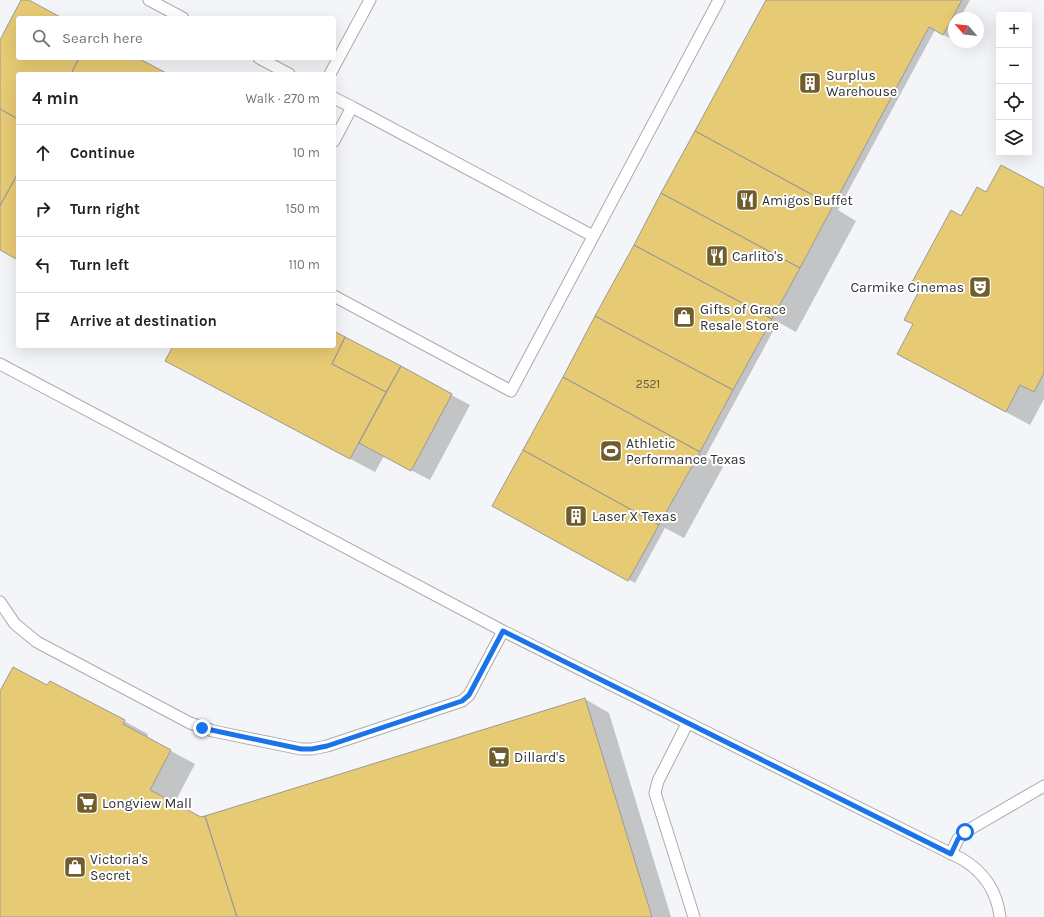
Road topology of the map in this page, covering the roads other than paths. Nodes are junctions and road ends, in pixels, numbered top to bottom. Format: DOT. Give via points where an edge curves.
graph roads {
  1 [pos="149,0"];
  2 [pos="370,0"];
  3 [pos="719,0"];
  4 [pos="179,16"];
  5 [pos="263,60"];
  6 [pos="285,72"];
  7 [pos="331,72"];
  8 [pos="336,99"];
  9 [pos="352,107"];
  10 [pos="336,137"];
  11 [pos="593,236"];
  12 [pos="336,297"];
  13 [pos="0,364"];
  14 [pos="0,602"];
  15 [pos="503,631"];
  16 [pos="687,724"];
  17 [pos="1044,786"];
  18 [pos="951,854"];
  19 [pos="694,917"];
  20 [pos="1000,917"];
  1 -- 4 [label="lane"];
  2 -- 7 [label="lane"];
  3 -- 11 [label="lane"];
  5 -- 6 [label="lane"];
  8 -- 9 [label="lane"];
  9 -- 10 [label="lane"];
  9 -- 11 [label="lane"];
  11 -- 12 [label="lane" via="511,391"];
  13 -- 15 [label="lane"];
  14 -- 15 [label="lane" via="21,630 37,642 190,723 213,731 301,749 327,746 462,701 469,695"];
  15 -- 16 [label="lane"];
  16 -- 18 [label="lane"];
  16 -- 19 [label="lane" via="658,781 655,793"];
  17 -- 18 [label="lane" via="965,832 958,839"];
  18 -- 20 [label="lane" via="969,863 983,876 996,898"];
}
